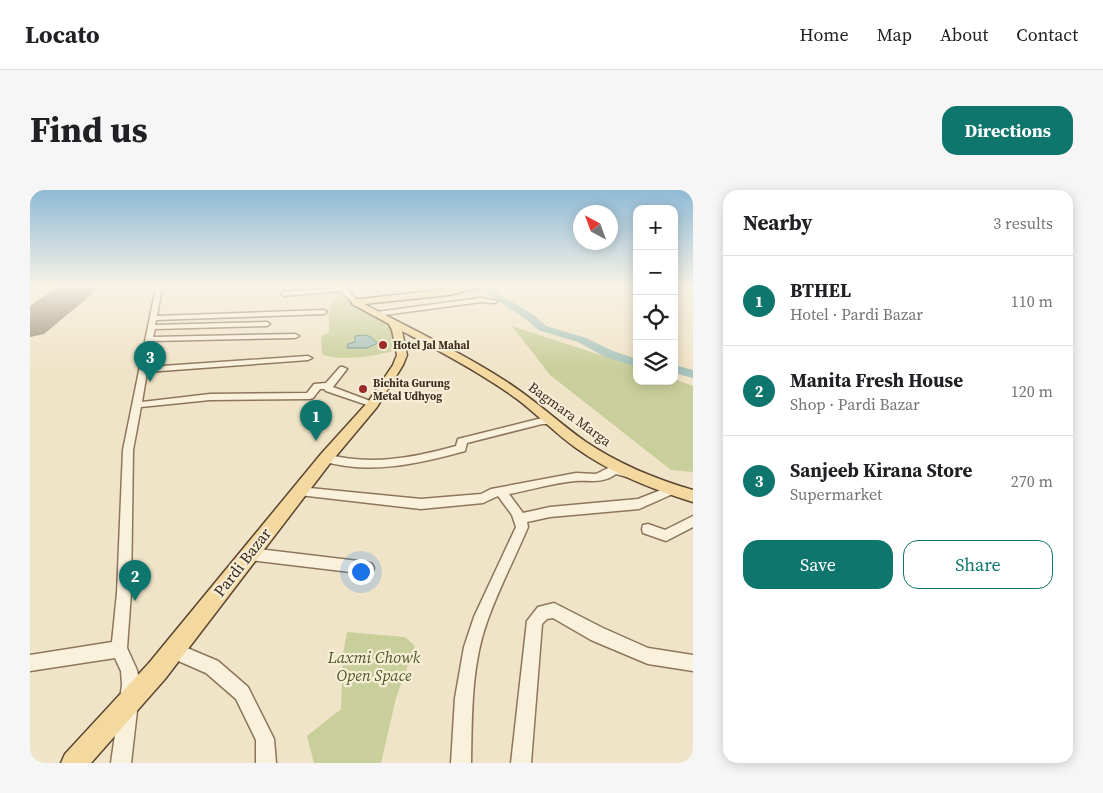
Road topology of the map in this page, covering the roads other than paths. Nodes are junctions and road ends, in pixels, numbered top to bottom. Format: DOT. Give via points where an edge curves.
graph roads {
  1 [pos="154,314"];
  2 [pos="305,314"];
  3 [pos="378,314"];
  4 [pos="392,323"];
  5 [pos="267,324"];
  6 [pos="152,328"];
  7 [pos="295,336"];
  8 [pos="434,344"];
  9 [pos="412,350"];
  10 [pos="308,358"];
  11 [pos="343,369"];
  12 [pos="144,370"];
  13 [pos="328,386"];
  14 [pos="373,404"];
  15 [pos="137,405"];
  16 [pos="550,421"];
  17 [pos="326,458"];
  18 [pos="636,475"];
  19 [pos="671,490"];
  20 [pos="299,491"];
  21 [pos="501,492"];
  22 [pos="693,496"];
  23 [pos="519,519"];
  24 [pos="693,520"];
  25 [pos="648,529"];
  26 [pos="248,554"];
  27 [pos="367,568"];
  28 [pos="119,649"];
  29 [pos="173,650"];
  30 [pos="30,663"];
  31 [pos="693,663"];
  32 [pos="129,702"];
  33 [pos="73,763"];
  34 [pos="121,763"];
  35 [pos="266,763"];
  36 [pos="461,763"];
  37 [pos="521,763"];
  1 -- 6 [label="street"];
  2 -- 6 [label="street"];
  3 -- 4 [label="main road, Bagmara Marga"];
  4 -- 8 [label="main road, Bagmara Marga"];
  4 -- 9 [label="main road"];
  5 -- 6 [label="street"];
  6 -- 7 [label="street"];
  6 -- 12 [label="street"];
  8 -- 9 [label="main road"];
  8 -- 16 [label="main road, Bagmara Marga" via="521,397"];
  9 -- 14 [label="main road, Pardi Bazar" via="398,365"];
  10 -- 12 [label="street"];
  11 -- 13 [label="street"];
  12 -- 15 [label="street"];
  13 -- 14 [label="street"];
  13 -- 15 [label="street" via="317,386 310,396 210,397"];
  14 -- 17 [label="main road, Pardi Bazar"];
  15 -- 28 [label="street" via="128,450"];
  16 -- 17 [label="street" via="462,441 461,448 406,461 353,463"];
  16 -- 18 [label="main road, Bagmara Marga" via="588,450"];
  17 -- 20 [label="main road, Pardi Bazar"];
  18 -- 19 [label="main road, Bagmara Marga"];
  18 -- 21 [label="street" via="614,469 605,477 576,477"];
  19 -- 22 [label="main road, Bagmara Marga"];
  19 -- 23 [label="street" via="639,504 550,512"];
  20 -- 21 [label="street" via="421,504 482,498"];
  20 -- 26 [label="main road, Pardi Bazar"];
  21 -- 23 [label="street"];
  23 -- 36 [label="street" via="522,527 479,622 472,647 464,698"];
  24 -- 25 [label="street" via="666,536"];
  26 -- 27 [label="street"];
  26 -- 29 [label="main road, Pardi Bazar"];
  28 -- 30 [label="street"];
  28 -- 32 [label="street" via="130,670"];
  29 -- 32 [label="main road, Pardi Bazar"];
  29 -- 35 [label="street" via="212,668 242,693 265,739"];
  31 -- 37 [label="street" via="648,656 597,634 554,610 543,612 536,621"];
  32 -- 33 [label="main road, Pardi Bazar"];
  32 -- 34 [label="street"];
}
